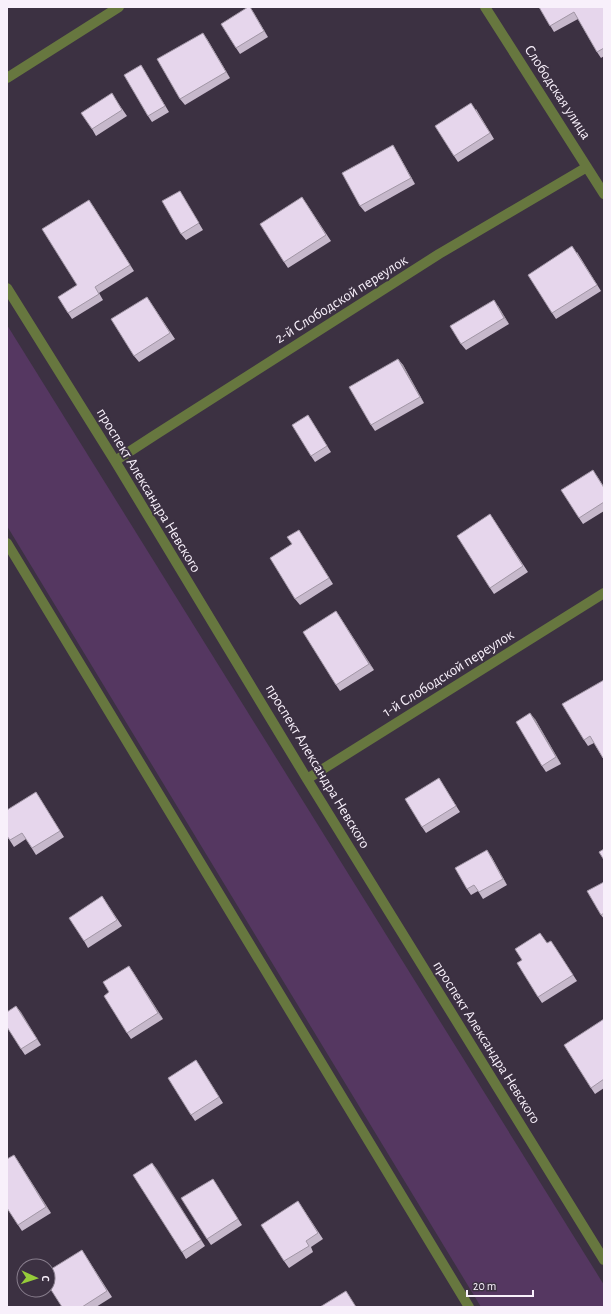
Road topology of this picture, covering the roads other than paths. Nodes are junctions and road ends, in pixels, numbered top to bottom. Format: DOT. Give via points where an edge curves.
graph roads {
  1 [pos="119,7"];
  2 [pos="485,7"];
  3 [pos="7,78"];
  4 [pos="587,166"];
  5 [pos="604,194"];
  6 [pos="7,288"];
  7 [pos="115,461"];
  8 [pos="7,543"];
  9 [pos="604,593"];
  10 [pos="307,779"];
  11 [pos="604,1260"];
  12 [pos="469,1307"];
  1 -- 3 [label="street"];
  2 -- 4 [label="street, Слободская улица"];
  4 -- 5 [label="street, Слободская улица"];
  4 -- 7 [label="street, 2-й Слободской переулок" via="439,254"];
  6 -- 7 [label="street, проспект Александра Невского"];
  7 -- 10 [label="street, проспект Александра Невского"];
  8 -- 12 [label="street"];
  9 -- 10 [label="street, 1-й Слободской переулок"];
  10 -- 11 [label="street, проспект Александра Невского"];
}
